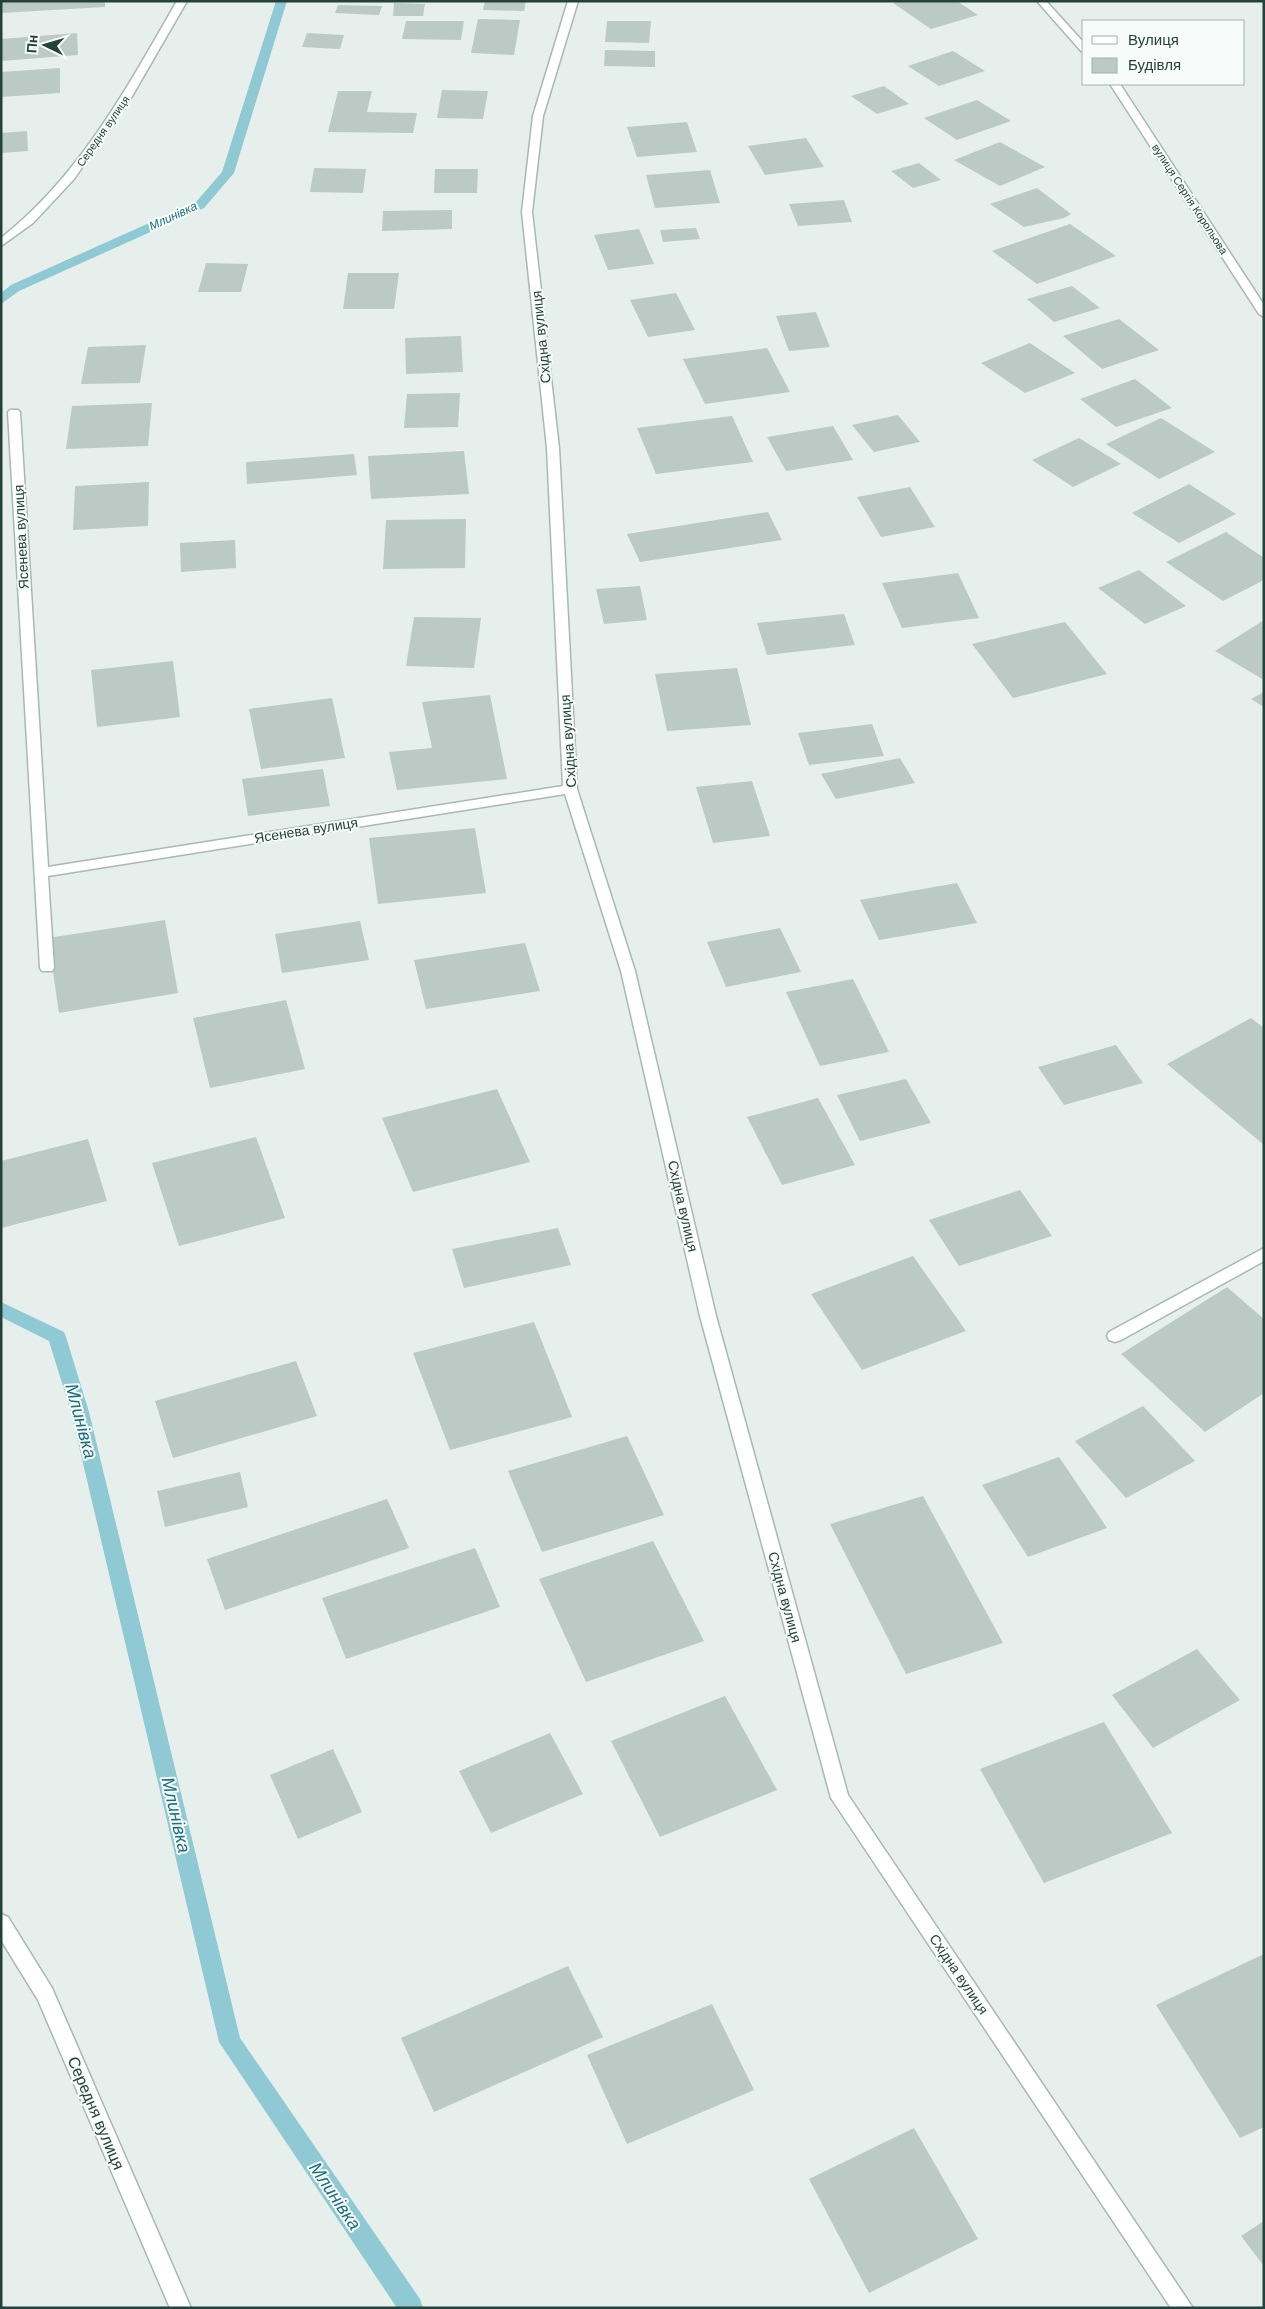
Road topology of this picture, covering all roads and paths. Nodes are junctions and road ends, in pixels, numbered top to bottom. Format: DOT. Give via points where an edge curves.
graph roads {
  1 [pos="182,1"];
  2 [pos="573,1"];
  3 [pos="1041,1"];
  4 [pos="1082,47"];
  5 [pos="1116,85"];
  6 [pos="1,243"];
  7 [pos="1264,314"];
  8 [pos="14,412"];
  9 [pos="570,789"];
  10 [pos="42,872"];
  11 [pos="47,968"];
  12 [pos="1264,1254"];
  13 [pos="1115,1336"];
  14 [pos="1,1923"];
  15 [pos="181,2308"];
  16 [pos="1183,2308"];
  1 -- 6 [label="street, Середня вулиця" via="126,98 70,177 29,221"];
  2 -- 9 [label="street, Східна вулиця" via="538,116 527,212 553,448"];
  3 -- 4 [label="street"];
  5 -- 7 [label="street, вулиця Сергія Корольова"];
  8 -- 10 [label="street, Ясенева вулиця"];
  9 -- 10 [label="street, Ясенева вулиця"];
  9 -- 16 [label="street, Східна вулиця" via="628,971 708,1316 840,1798"];
  10 -- 11 [label="street, Ясенева вулиця"];
  12 -- 13 [label="street"];
  14 -- 15 [label="street, Середня вулиця" via="45,1994"];
}
